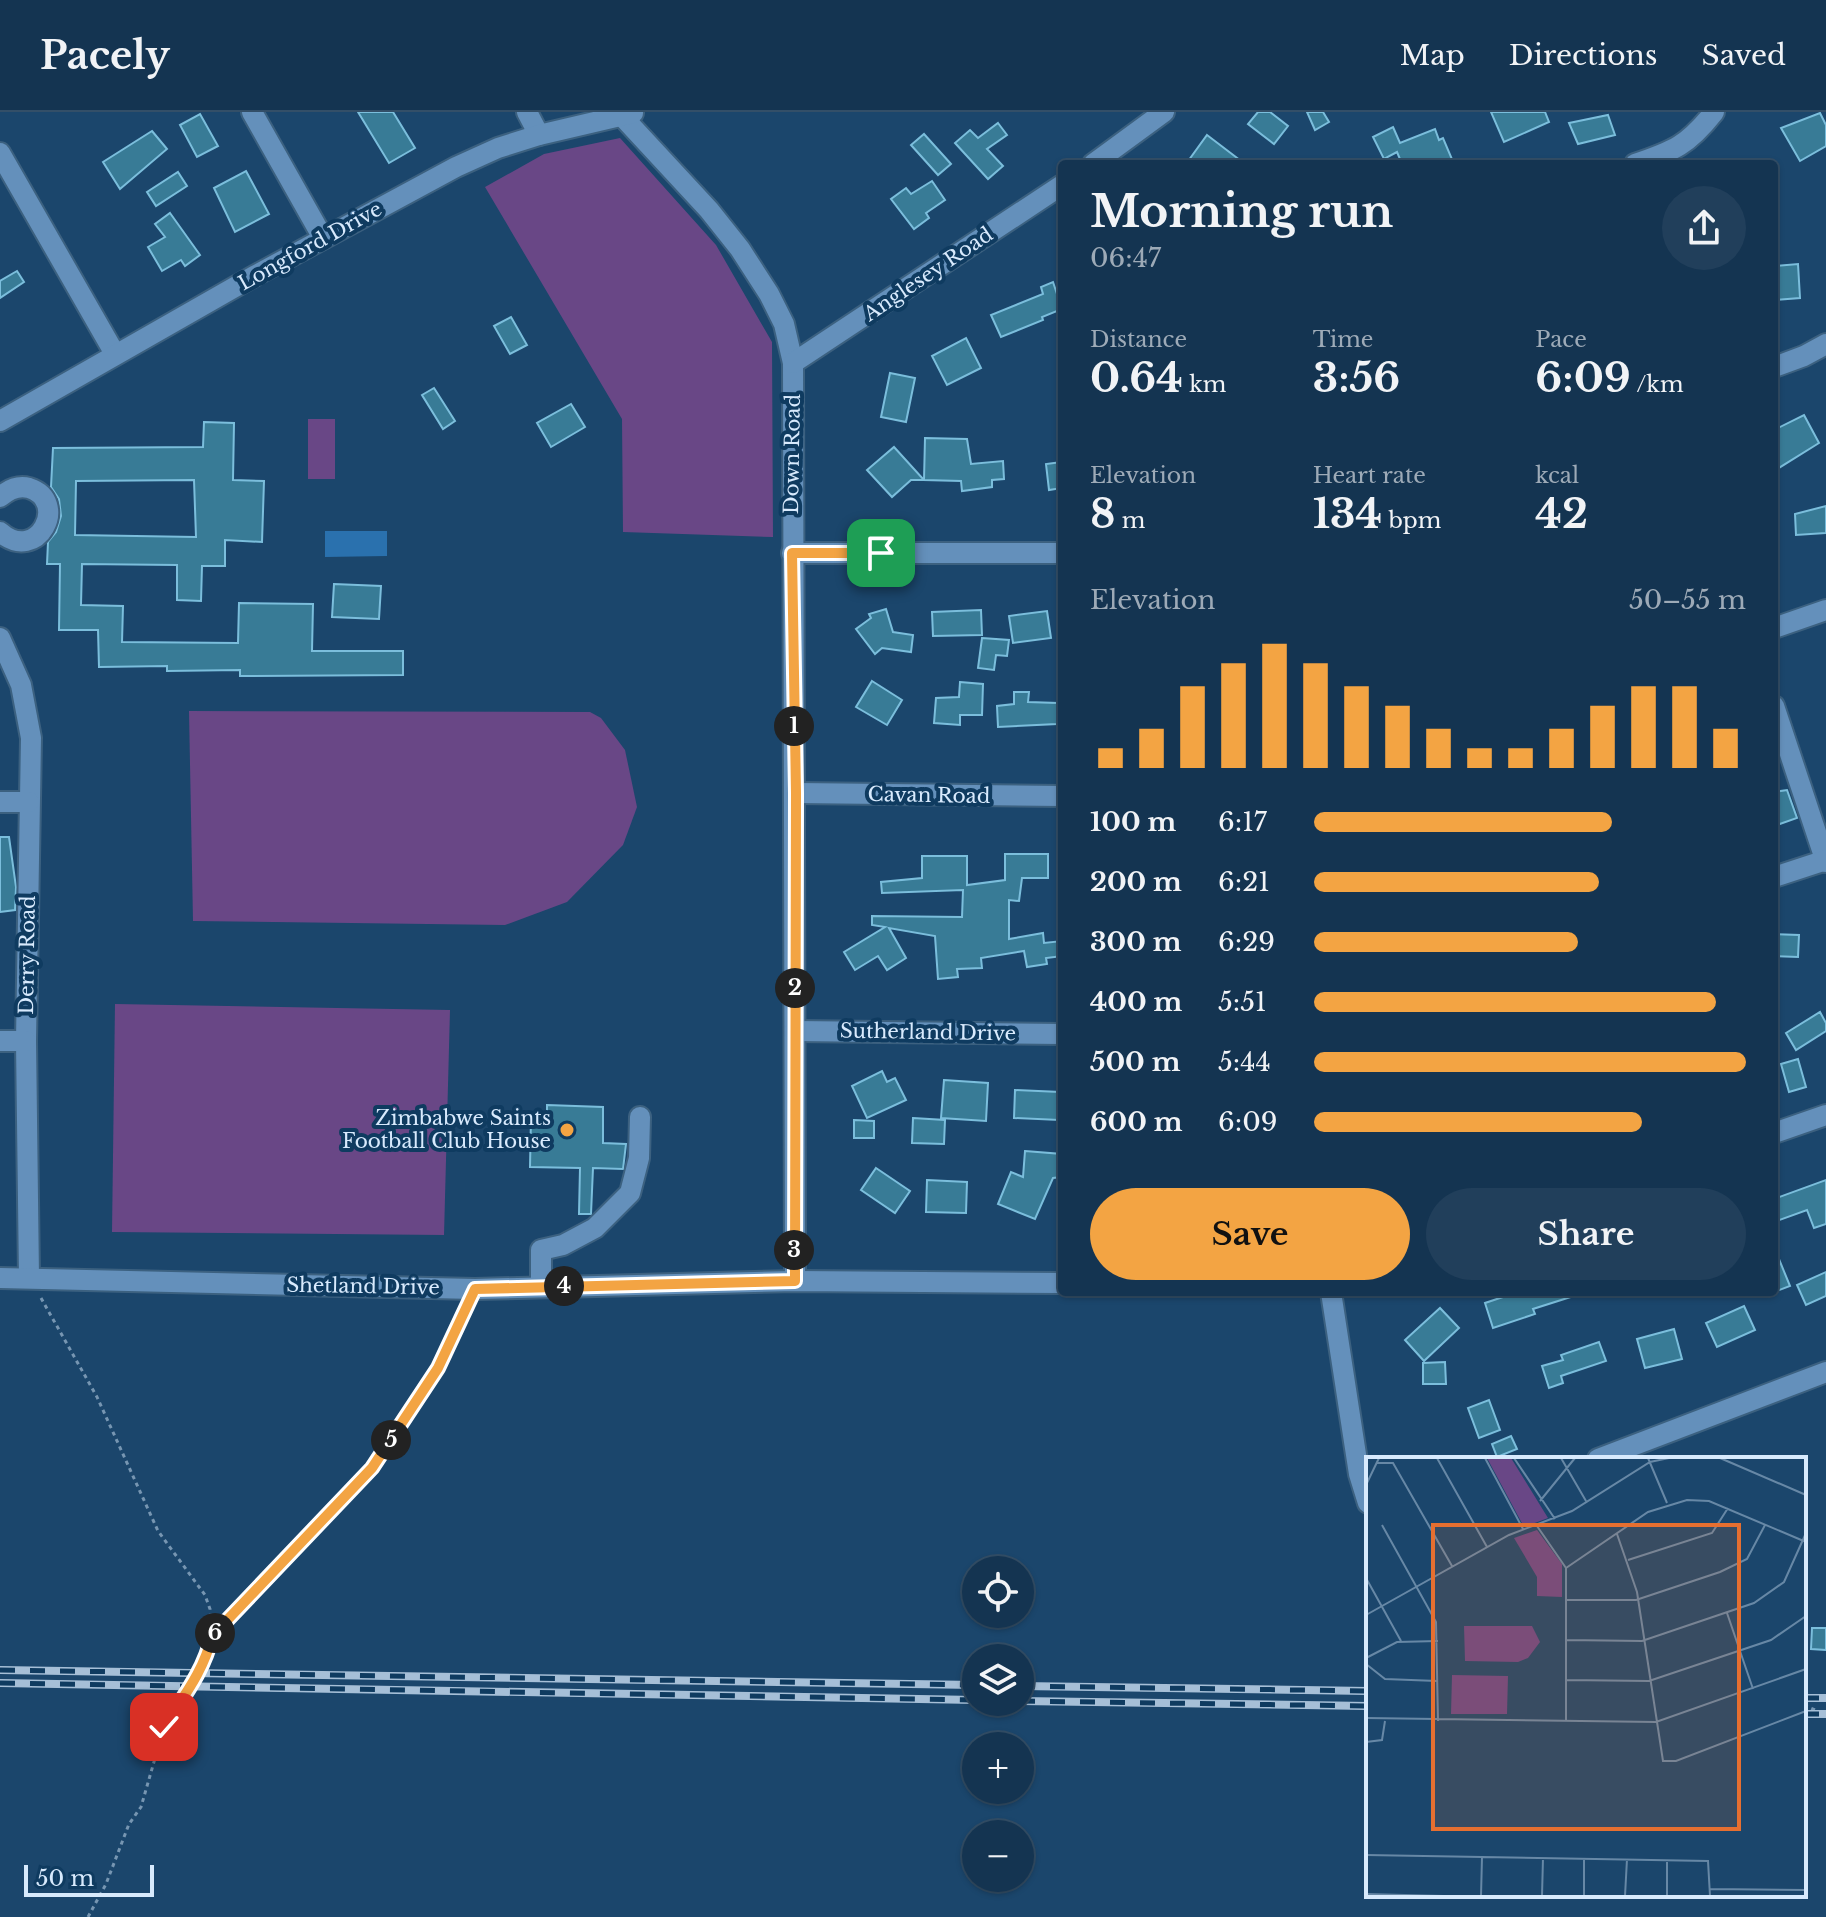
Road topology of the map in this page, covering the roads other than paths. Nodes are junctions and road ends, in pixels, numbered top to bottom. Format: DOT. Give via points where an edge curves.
graph roads {
  1 [pos="252,112"];
  2 [pos="527,112"];
  3 [pos="1164,112"];
  4 [pos="1714,112"];
  5 [pos="630,114"];
  6 [pos="539,135"];
  7 [pos="0,153"];
  8 [pos="1100,160"];
  9 [pos="1647,160"];
  10 [pos="1058,188"];
  11 [pos="323,238"];
  12 [pos="1826,344"];
  13 [pos="115,354"];
  14 [pos="793,363"];
  15 [pos="1778,366"];
  16 [pos="0,421"];
  17 [pos="0,497"];
  18 [pos="0,532"];
  19 [pos="792,553"];
  20 [pos="1058,553"];
  21 [pos="1826,610"];
  22 [pos="1778,627"];
  23 [pos="0,638"];
  24 [pos="1778,718"];
  25 [pos="796,793"];
  26 [pos="1058,796"];
  27 [pos="0,802"];
  28 [pos="29,802"];
  29 [pos="1826,861"];
  30 [pos="1778,876"];
  31 [pos="795,1031"];
  32 [pos="1058,1034"];
  33 [pos="0,1041"];
  34 [pos="26,1041"];
  35 [pos="1826,1115"];
  36 [pos="640,1117"];
  37 [pos="1778,1132"];
  38 [pos="0,1278"];
  39 [pos="29,1278"];
  40 [pos="795,1281"];
  41 [pos="1058,1283"];
  42 [pos="541,1287"];
  43 [pos="1332,1296"];
  44 [pos="1826,1372"];
  45 [pos="1603,1457"];
  46 [pos="1366,1497"];
  1 -- 11 [label="street"];
  2 -- 6 [label="street"];
  3 -- 8 [label="street"];
  4 -- 9 [label="street" via="1695,137"];
  5 -- 6 [label="street, Longford Drive"];
  5 -- 14 [label="street, Down Road" via="740,249 784,324"];
  6 -- 11 [label="street, Longford Drive" via="475,158"];
  7 -- 13 [label="street"];
  10 -- 14 [label="street, Anglesey Road"];
  11 -- 13 [label="street, Longford Drive"];
  12 -- 15 [label="street"];
  13 -- 16 [label="street, Longford Drive"];
  14 -- 19 [label="street, Down Road"];
  17 -- 18 [label="street" via="24,487 40,495 48,510 45,527 33,539 15,541"];
  19 -- 20 [label="street"];
  19 -- 25 [label="street, Down Road"];
  21 -- 22 [label="street"];
  23 -- 28 [label="street, Derry Road" via="21,685 31,738"];
  24 -- 29 [label="street"];
  25 -- 26 [label="street, Cavan Road"];
  25 -- 31 [label="street, Down Road"];
  27 -- 28 [label="street"];
  28 -- 34 [label="street, Derry Road"];
  29 -- 30 [label="street"];
  31 -- 32 [label="street, Sutherland Drive"];
  31 -- 40 [label="street, Down Road"];
  33 -- 34 [label="street"];
  34 -- 39 [label="street, Derry Road"];
  35 -- 37 [label="street"];
  36 -- 42 [label="street" via="639,1158 630,1193 595,1228 541,1250"];
  38 -- 39 [label="street, Shetland Drive"];
  39 -- 42 [label="street, Shetland Drive"];
  40 -- 41 [label="street, Shetland Drive"];
  40 -- 42 [label="street, Shetland Drive"];
  43 -- 46 [label="street"];
  44 -- 45 [label="street"];
}
